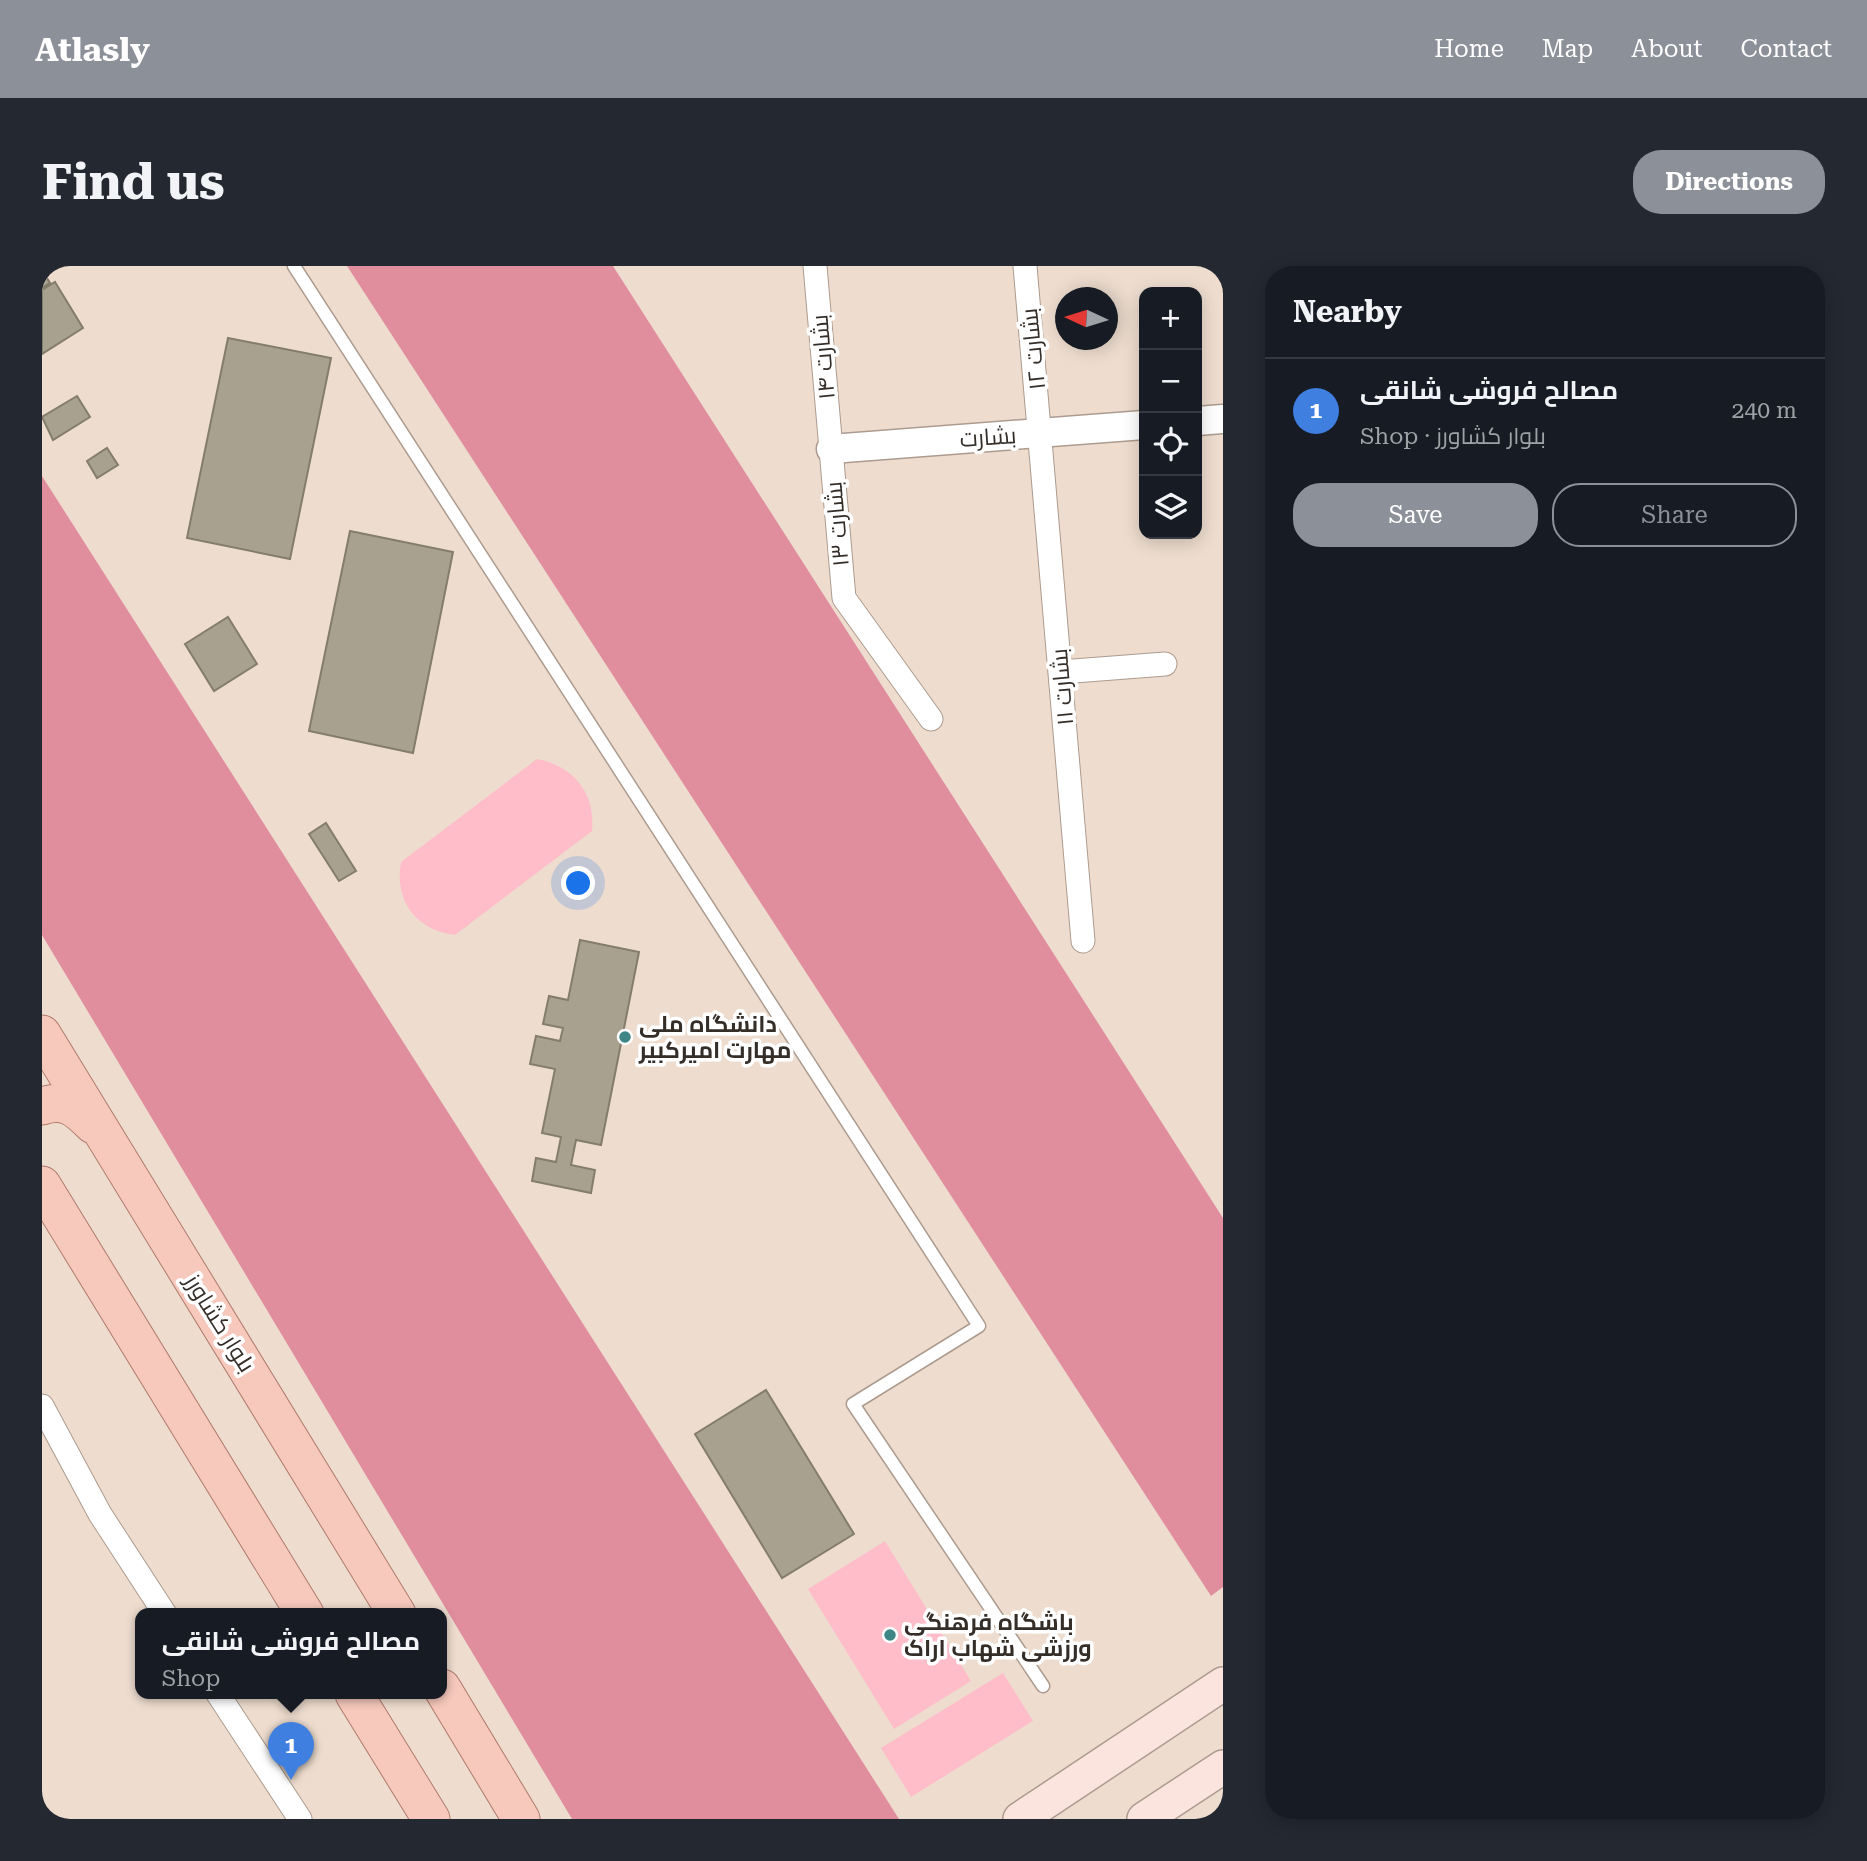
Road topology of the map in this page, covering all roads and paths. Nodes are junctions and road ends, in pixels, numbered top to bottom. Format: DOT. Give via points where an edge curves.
graph roads {
  1 [pos="294,266"];
  2 [pos="815,266"];
  3 [pos="1025,266"];
  4 [pos="1223,419"];
  5 [pos="1202,421"];
  6 [pos="1139,425"];
  7 [pos="1041,433"];
  8 [pos="831,449"];
  9 [pos="1165,664"];
  10 [pos="1061,672"];
  11 [pos="931,719"];
  12 [pos="1083,941"];
  13 [pos="42,1034"];
  14 [pos="42,1106"];
  15 [pos="103,1136"];
  16 [pos="42,1185"];
  17 [pos="42,1406"];
  18 [pos="161,1608"];
  19 [pos="301,1608"];
  20 [pos="393,1608"];
  21 [pos="1223,1684"];
  22 [pos="1043,1686"];
  23 [pos="447,1696"];
  24 [pos="221,1699"];
  25 [pos="357,1699"];
  26 [pos="1223,1767"];
  27 [pos="501,1787"];
  28 [pos="300,1819"];
  29 [pos="431,1819"];
  30 [pos="521,1819"];
  31 [pos="533,1819"];
  32 [pos="1020,1819"];
  33 [pos="1144,1819"];
  1 -- 22 [label="lane" via="979,1325 853,1404"];
  2 -- 8 [label="street, بشارت ۱۴"];
  3 -- 7 [label="street, بشارت ۱۲"];
  4 -- 5 [label="street"];
  6 -- 7 [label="street, بشارت"];
  7 -- 8 [label="street, بشارت"];
  7 -- 10 [label="street, بشارت ۱۱"];
  8 -- 11 [label="street, بشارت ۱۳" via="844,598"];
  9 -- 10 [label="street"];
  10 -- 12 [label="street, بشارت ۱۱"];
  13 -- 15 [label="main road, بلوار کشاورز"];
  14 -- 15 [label="main road" via="64,1102 79,1110"];
  15 -- 20 [label="main road, بلوار کشاورز"];
  16 -- 19 [label="main road"];
  17 -- 18 [label="street" via="100,1514"];
  21 -- 32 [label="main road"];
  23 -- 27 [label="main road"];
  24 -- 28 [label="street"];
  25 -- 29 [label="main road"];
  26 -- 33 [label="main road"];
  27 -- 30 [label="main road"];
  27 -- 31 [label="main road"];
}
